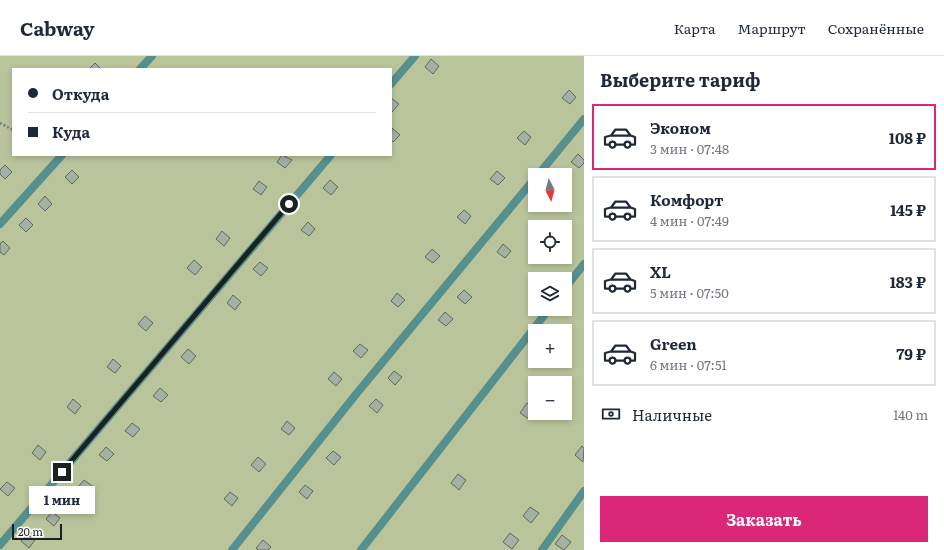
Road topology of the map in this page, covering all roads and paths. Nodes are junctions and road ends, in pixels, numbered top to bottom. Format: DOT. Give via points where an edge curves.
graph roads {
  1 [pos="152,56"];
  2 [pos="414,56"];
  3 [pos="141,68"];
  4 [pos="392,83"];
  5 [pos="584,119"];
  6 [pos="0,123"];
  7 [pos="12,129"];
  8 [pos="61,156"];
  9 [pos="330,156"];
  10 [pos="544,168"];
  11 [pos="528,186"];
  12 [pos="0,224"];
  13 [pos="584,264"];
  14 [pos="572,279"];
  15 [pos="544,316"];
  16 [pos="584,491"];
  17 [pos="0,545"];
  18 [pos="232,550"];
  19 [pos="361,550"];
  20 [pos="542,550"];
  1 -- 3 [label="lane"];
  2 -- 4 [label="lane"];
  5 -- 10 [label="lane"];
  6 -- 7 [label="path"];
  8 -- 12 [label="lane"];
  9 -- 17 [label="lane"];
  11 -- 18 [label="lane" via="357,393"];
  13 -- 14 [label="lane"];
  15 -- 19 [label="lane"];
  16 -- 20 [label="lane"];
}
